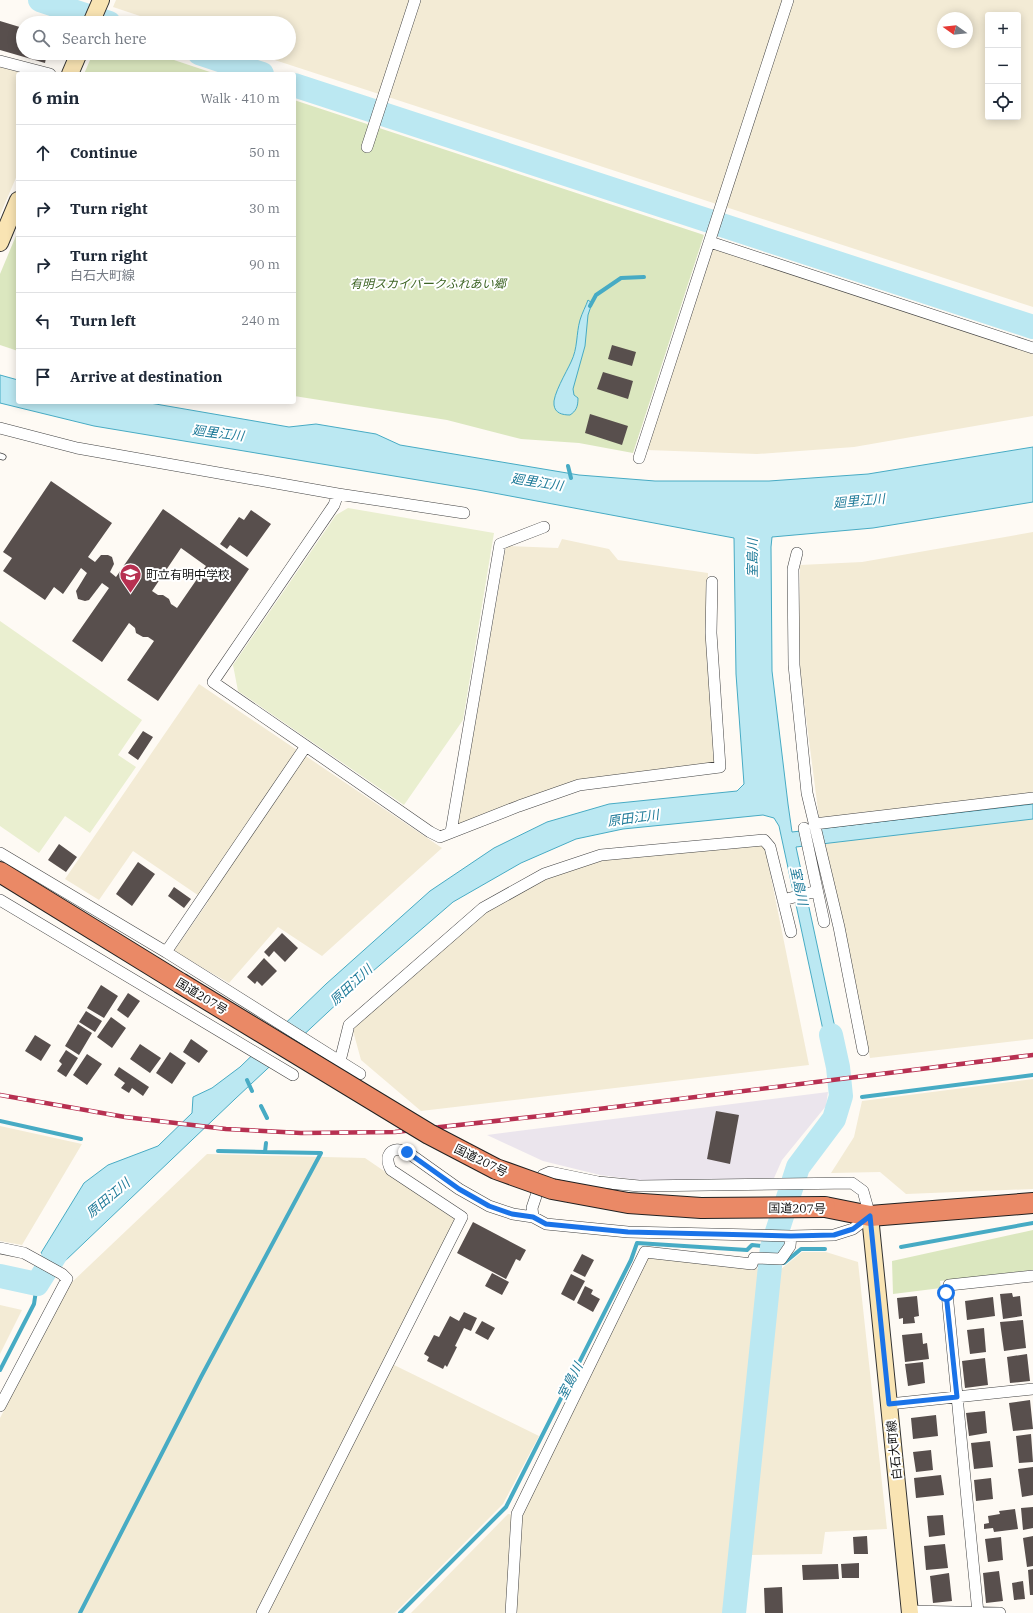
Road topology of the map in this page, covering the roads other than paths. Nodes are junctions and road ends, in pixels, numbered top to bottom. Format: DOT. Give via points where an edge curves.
graph roads {
  1 [pos="415,0"];
  2 [pos="788,0"];
  3 [pos="76,60"];
  4 [pos="0,61"];
  5 [pos="42,72"];
  6 [pos="71,72"];
  7 [pos="367,147"];
  8 [pos="16,205"];
  9 [pos="710,242"];
  10 [pos="0,243"];
  11 [pos="1033,348"];
  12 [pos="0,428"];
  13 [pos="639,458"];
  14 [pos="338,494"];
  15 [pos="464,513"];
  16 [pos="544,527"];
  17 [pos="797,553"];
  18 [pos="712,582"];
  19 [pos="306,746"];
  20 [pos="1033,798"];
  21 [pos="809,826"];
  22 [pos="451,832"];
  23 [pos="0,853"];
  24 [pos="0,872"];
  25 [pos="817,891"];
  26 [pos="0,900"];
  27 [pos="783,900"];
  28 [pos="824,922"];
  29 [pos="790,932"];
  30 [pos="166,952"];
  31 [pos="863,1050"];
  32 [pos="340,1061"];
  33 [pos="360,1074"];
  34 [pos="293,1075"];
  35 [pos="1033,1202"];
  36 [pos="870,1216"];
  37 [pos="533,1217"];
  38 [pos="791,1236"];
  39 [pos="0,1248"];
  40 [pos="1033,1276"];
  41 [pos="1033,1389"];
  42 [pos="957,1397"];
  43 [pos="889,1404"];
  44 [pos="0,1406"];
  45 [pos="910,1612"];
  46 [pos="978,1612"];
  47 [pos="262,1613"];
  48 [pos="511,1613"];
  49 [pos="1000,1613"];
  1 -- 7 [label="street"];
  2 -- 9 [label="street"];
  3 -- 6 [label="main road"];
  4 -- 5 [label="street"];
  8 -- 10 [label="main road"];
  9 -- 11 [label="street"];
  9 -- 13 [label="street"];
  12 -- 14 [label="street" via="77,448"];
  14 -- 15 [label="street"];
  14 -- 19 [label="street" via="334,505 213,682"];
  16 -- 22 [label="street" via="500,544"];
  17 -- 21 [label="street" via="793,569 794,665"];
  18 -- 22 [label="street" via="711,633 720,767 578,785"];
  19 -- 22 [label="street" via="430,832 440,836"];
  19 -- 30 [label="street"];
  20 -- 21 [label="street"];
  21 -- 25 [label="street" via="808,848"];
  21 -- 31 [label="street" via="819,848 839,927"];
  23 -- 30 [label="street"];
  24 -- 36 [label="highway, 国道207号, bridge" via="429,1134 496,1169 552,1189 628,1203 700,1208 826,1208"];
  25 -- 27 [label="street"];
  25 -- 28 [label="street"];
  26 -- 34 [label="street"];
  27 -- 29 [label="street"];
  27 -- 32 [label="street" via="770,847 764,840 601,855 544,874 482,908 349,1025"];
  30 -- 32 [label="street"];
  32 -- 33 [label="street"];
  35 -- 36 [label="highway, 国道207号"];
  36 -- 37 [label="street" via="863,1191 852,1182 639,1186 598,1182 550,1172 543,1175 532,1208"];
  36 -- 38 [label="street" via="853,1229 834,1235"];
  36 -- 43 [label="main road, 白石大町線"];
  37 -- 38 [label="street" via="546,1224 628,1232"];
  37 -- 47 [label="street" via="512,1214 489,1206 400,1149 393,1150 388,1155 387,1162 391,1170 462,1217"];
  38 -- 48 [label="street" via="790,1246 781,1259 754,1258 752,1264 645,1252 517,1514"];
  39 -- 44 [label="street" via="24,1253 67,1279"];
  40 -- 42 [label="street" via="949,1285 946,1293"];
  41 -- 42 [label="street"];
  42 -- 43 [label="street"];
  42 -- 46 [label="street"];
  43 -- 45 [label="main road, 白石大町線"];
  45 -- 46 [label="street"];
  46 -- 49 [label="street"];
}
